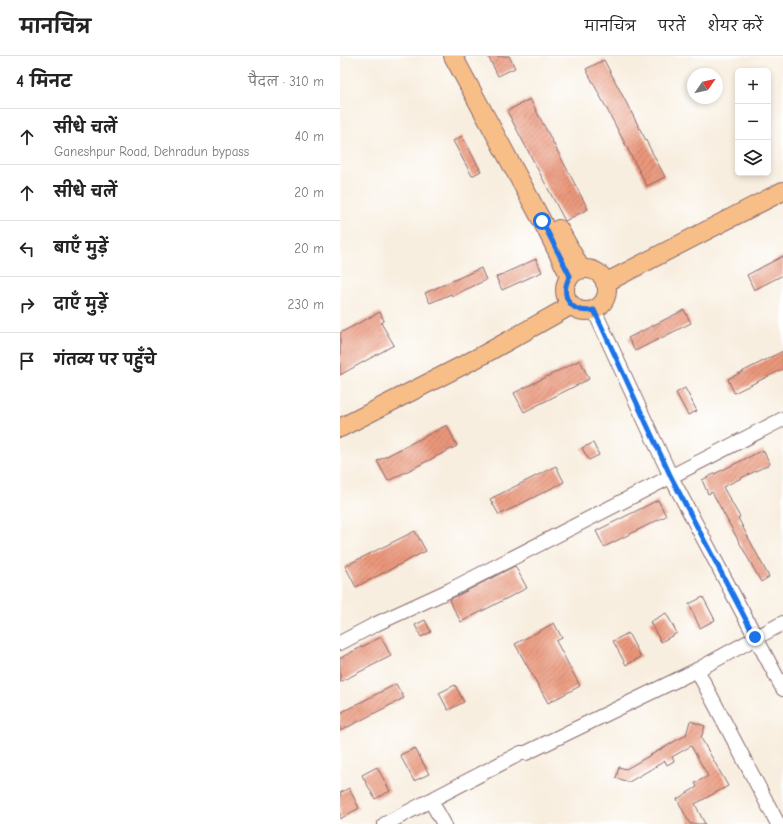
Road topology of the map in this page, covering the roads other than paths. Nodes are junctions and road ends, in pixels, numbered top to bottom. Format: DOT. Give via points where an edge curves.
graph roads {
  1 [pos="453,56"];
  2 [pos="466,56"];
  3 [pos="783,191"];
  4 [pos="575,273"];
  5 [pos="605,283"];
  6 [pos="572,305"];
  7 [pos="594,310"];
  8 [pos="783,419"];
  9 [pos="340,428"];
  10 [pos="671,477"];
  11 [pos="783,623"];
  12 [pos="755,637"];
  13 [pos="340,643"];
  14 [pos="697,670"];
  15 [pos="783,690"];
  16 [pos="432,801"];
  17 [pos="385,824"];
  18 [pos="444,824"];
  19 [pos="778,824"];
  1 -- 4 [label="main road" via="542,221"];
  2 -- 4 [label="main road"];
  3 -- 5 [label="main road"];
  4 -- 5 [label="main road" via="588,269 594,271 600,274"];
  4 -- 6 [label="main road" via="566,282 565,289"];
  5 -- 7 [label="main road" via="607,294 600,306"];
  6 -- 7 [label="main road" via="580,310"];
  6 -- 9 [label="main road" via="481,356"];
  7 -- 10 [label="street"];
  8 -- 10 [label="street"];
  10 -- 12 [label="street"];
  10 -- 13 [label="street"];
  11 -- 12 [label="street"];
  12 -- 14 [label="street"];
  12 -- 15 [label="street"];
  14 -- 16 [label="street" via="533,750 521,753"];
  14 -- 19 [label="street"];
  16 -- 17 [label="street"];
  16 -- 18 [label="street"];
}
